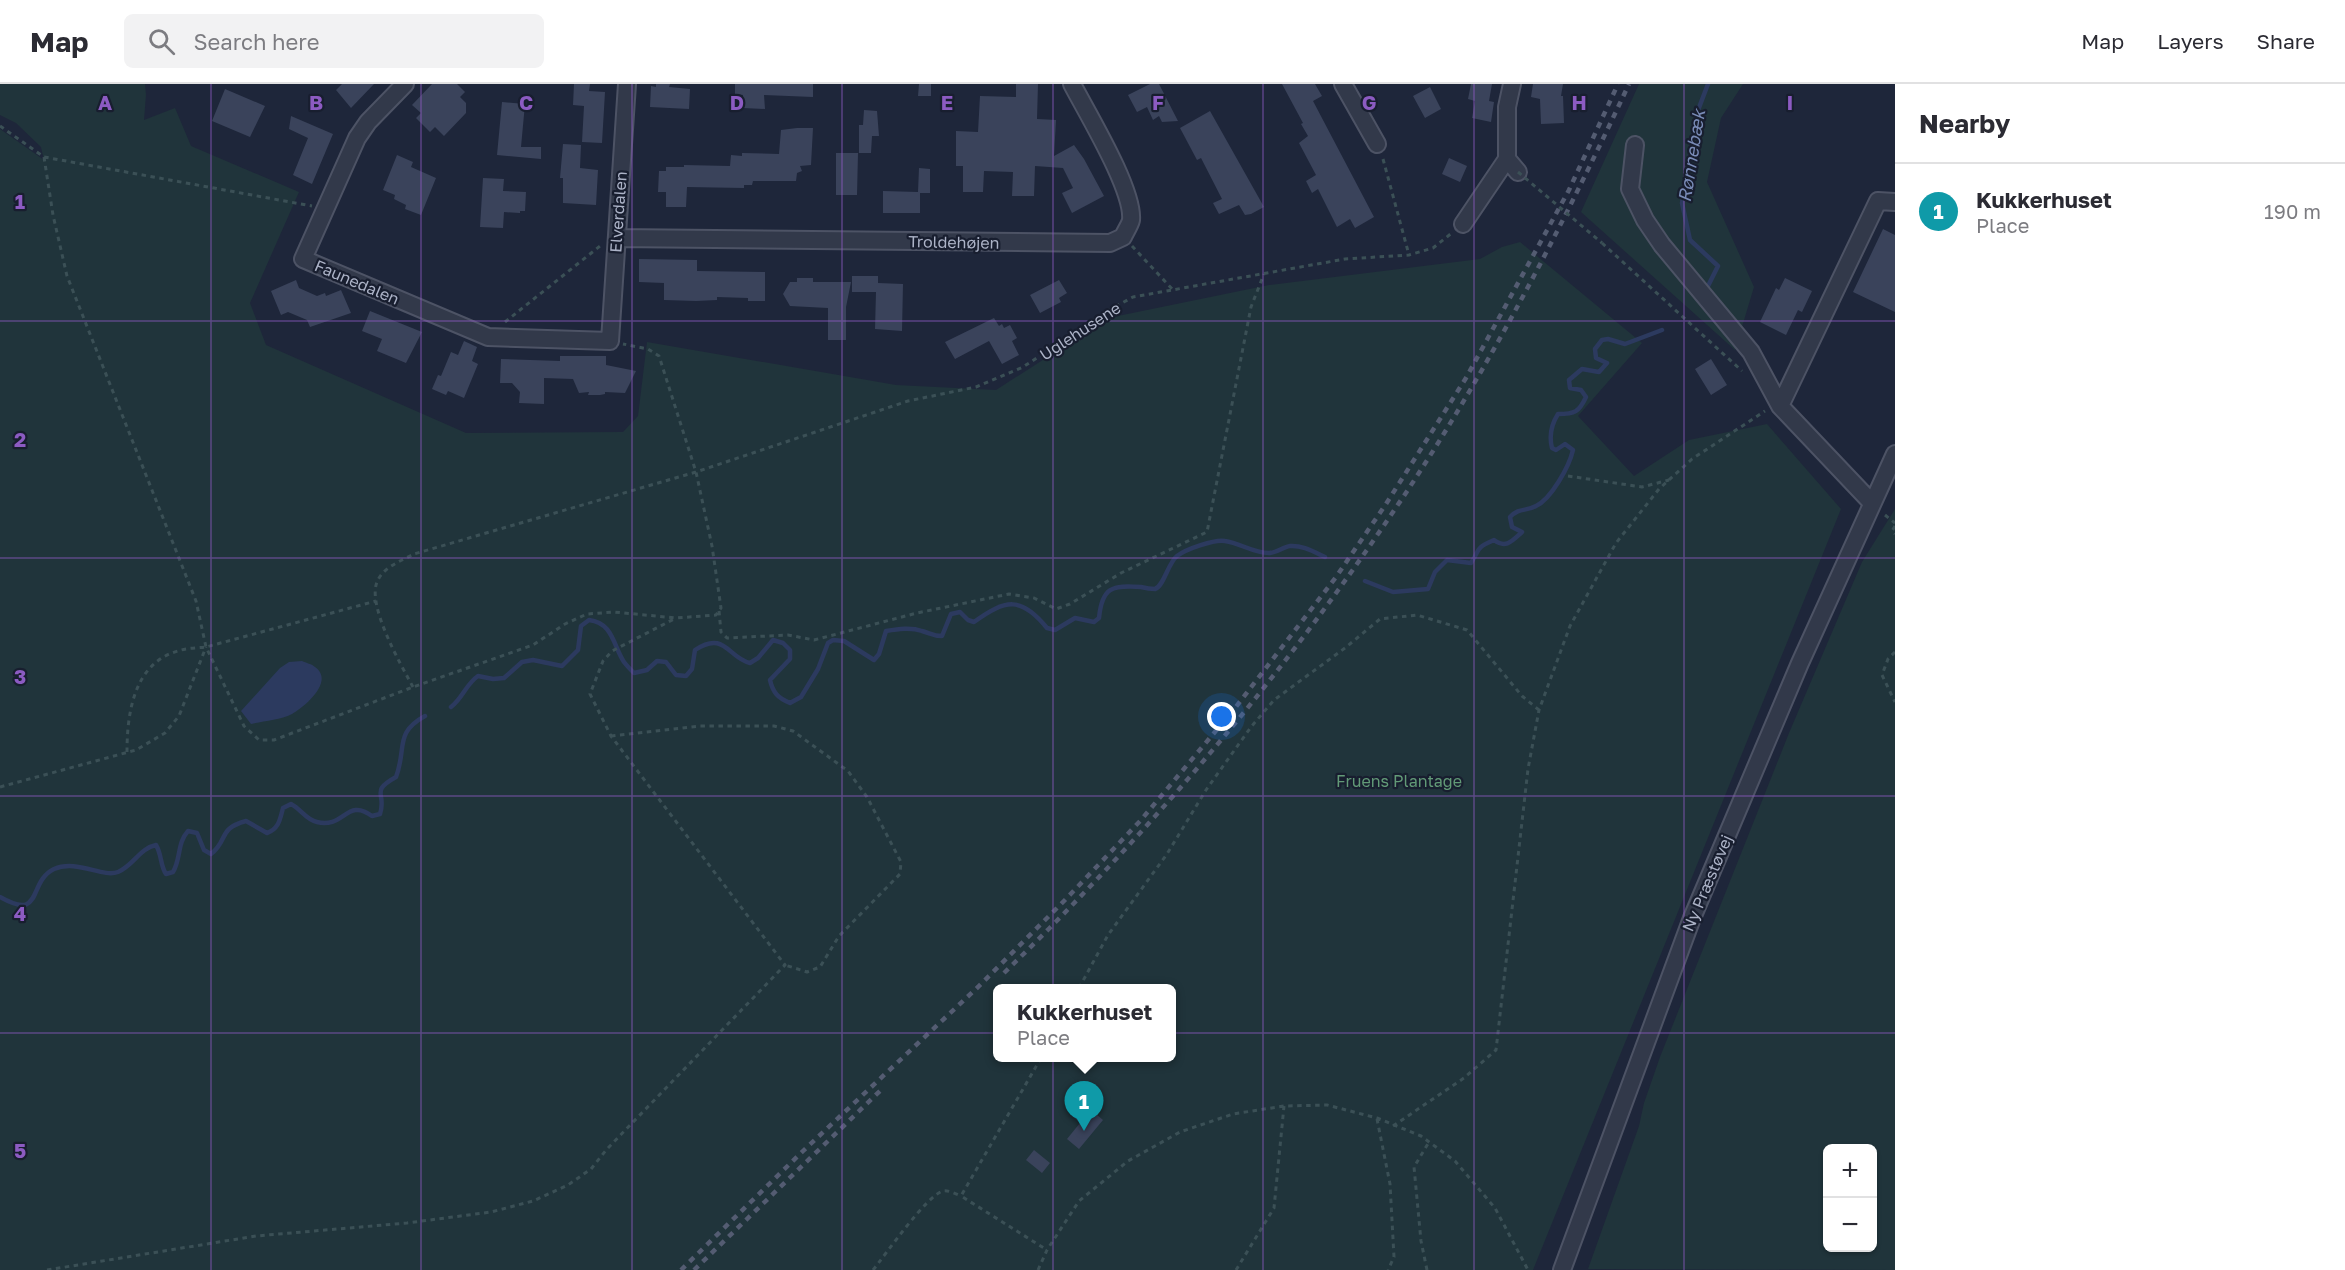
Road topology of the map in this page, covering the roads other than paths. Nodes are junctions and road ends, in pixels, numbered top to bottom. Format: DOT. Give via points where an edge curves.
graph roads {
  1 [pos="405,84"];
  2 [pos="627,84"];
  3 [pos="1072,84"];
  4 [pos="1343,84"];
  5 [pos="1512,84"];
  6 [pos="1377,144"];
  7 [pos="1635,146"];
  8 [pos="1895,202"];
  9 [pos="1463,224"];
  10 [pos="616,238"];
  11 [pos="610,341"];
  12 [pos="1780,406"];
  13 [pos="1895,453"];
  14 [pos="1872,503"];
  15 [pos="1562,1270"];
  1 -- 11 [label="street, Faunedalen" via="357,138 303,259 488,337"];
  2 -- 10 [label="street, Elverdalen"];
  3 -- 10 [label="street, Troldehøjen" via="1119,174 1131,220 1123,237 1110,243"];
  4 -- 6 [label="street"];
  5 -- 9 [label="street" via="1507,106 1512,165"];
  7 -- 12 [label="street" via="1630,189 1637,206 1662,245 1750,352"];
  8 -- 12 [label="street" via="1878,201"];
  10 -- 11 [label="street, Elverdalen"];
  12 -- 14 [label="street"];
  13 -- 14 [label="street, Ny Præstøvej"];
  14 -- 15 [label="street, Ny Præstøvej" via="1692,918"];
}
